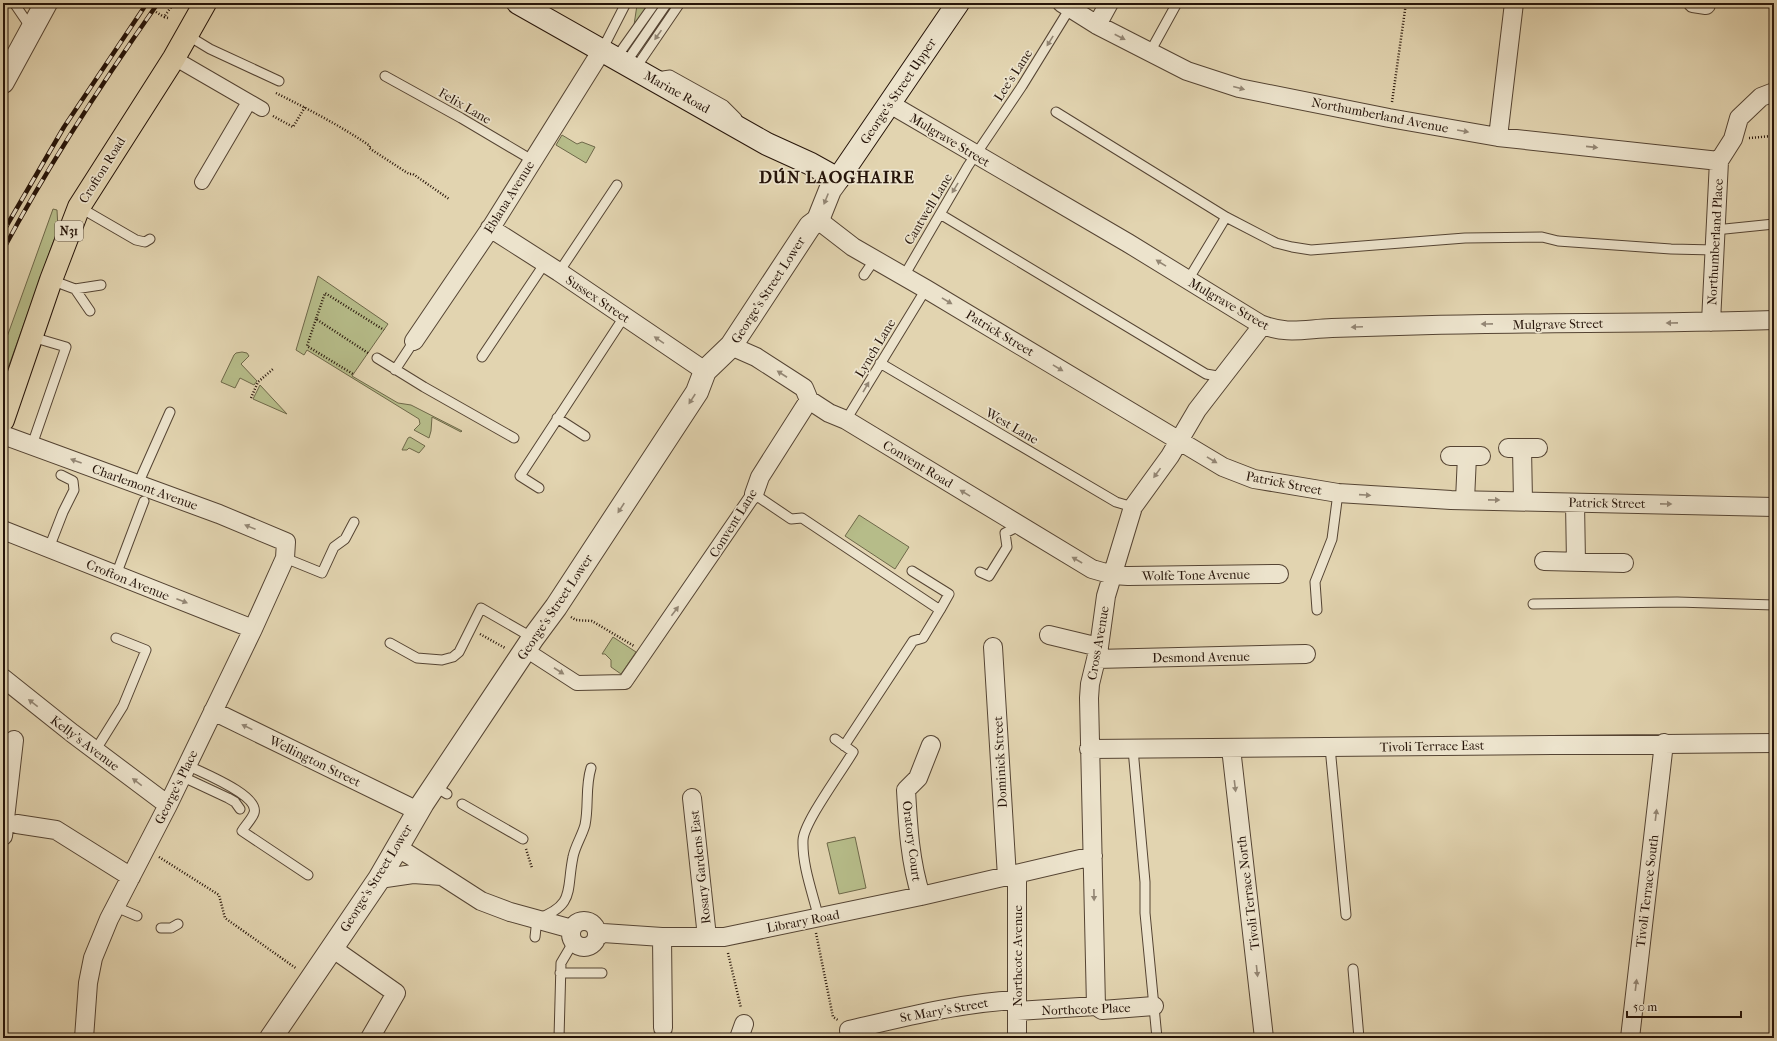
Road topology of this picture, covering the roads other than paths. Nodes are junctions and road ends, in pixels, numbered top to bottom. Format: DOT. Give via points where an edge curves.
graph roads {
  1 [pos="14,3"];
  2 [pos="46,3"];
  3 [pos="205,3"];
  4 [pos="518,3"];
  5 [pos="626,3"];
  6 [pos="655,3"];
  7 [pos="667,3"];
  8 [pos="680,3"];
  9 [pos="958,3"];
  10 [pos="1109,3"];
  11 [pos="1176,3"];
  12 [pos="1514,3"];
  13 [pos="1066,6"];
  14 [pos="1096,25"];
  15 [pos="32,29"];
  16 [pos="187,35"];
  17 [pos="1150,52"];
  18 [pos="174,58"];
  19 [pos="626,64"];
  20 [pos="385,76"];
  21 [pos="279,81"];
  22 [pos="3,82"];
  23 [pos="1774,92"];
  24 [pos="249,102"];
  25 [pos="890,104"];
  26 [pos="262,110"];
  27 [pos="1056,112"];
  28 [pos="1498,137"];
  29 [pos="976,155"];
  30 [pos="532,160"];
  31 [pos="1719,161"];
  32 [pos="838,179"];
  33 [pos="202,182"];
  34 [pos="617,185"];
  35 [pos="79,207"];
  36 [pos="940,214"];
  37 [pos="1226,217"];
  38 [pos="818,220"];
  39 [pos="1774,224"];
  40 [pos="490,228"];
  41 [pos="1715,230"];
  42 [pos="150,239"];
  43 [pos="1715,250"];
  44 [pos="875,259"];
  45 [pos="552,268"];
  46 [pos="864,276"];
  47 [pos="904,276"];
  48 [pos="51,280"];
  49 [pos="1188,280"];
  50 [pos="101,285"];
  51 [pos="75,289"];
  52 [pos="926,289"];
  53 [pos="90,311"];
  54 [pos="628,319"];
  55 [pos="1774,320"];
  56 [pos="1712,322"];
  57 [pos="1260,324"];
  58 [pos="32,337"];
  59 [pos="414,341"];
  60 [pos="731,346"];
  61 [pos="482,357"];
  62 [pos="377,358"];
  63 [pos="880,364"];
  64 [pos="395,370"];
  65 [pos="705,371"];
  66 [pos="1223,377"];
  67 [pos="809,400"];
  68 [pos="170,412"];
  69 [pos="557,418"];
  70 [pos="3,420"];
  71 [pos="846,420"];
  72 [pos="3,435"];
  73 [pos="586,436"];
  74 [pos="514,438"];
  75 [pos="1178,440"];
  76 [pos="32,445"];
  77 [pos="1522,448"];
  78 [pos="1466,456"];
  79 [pos="62,475"];
  80 [pos="138,484"];
  81 [pos="539,488"];
  82 [pos="1338,493"];
  83 [pos="754,494"];
  84 [pos="1466,500"];
  85 [pos="144,501"];
  86 [pos="1523,501"];
  87 [pos="1575,503"];
  88 [pos="1133,506"];
  89 [pos="1774,507"];
  90 [pos="354,522"];
  91 [pos="1019,526"];
  92 [pos="3,530"];
  93 [pos="49,548"];
  94 [pos="285,550"];
  95 [pos="1544,561"];
  96 [pos="1576,562"];
  97 [pos="1624,563"];
  98 [pos="912,572"];
  99 [pos="980,572"];
  100 [pos="1113,574"];
  101 [pos="1279,574"];
  102 [pos="116,575"];
  103 [pos="1533,604"];
  104 [pos="1774,605"];
  105 [pos="940,610"];
  106 [pos="1318,610"];
  107 [pos="253,629"];
  108 [pos="1049,635"];
  109 [pos="116,638"];
  110 [pos="390,643"];
  111 [pos="993,646"];
  112 [pos="527,648"];
  113 [pos="1097,653"];
  114 [pos="1306,654"];
  115 [pos="3,678"];
  116 [pos="213,711"];
  117 [pos="835,739"];
  118 [pos="14,740"];
  119 [pos="1664,743"];
  120 [pos="1774,743"];
  121 [pos="844,746"];
  122 [pos="931,746"];
  123 [pos="1330,747"];
  124 [pos="1231,748"];
  125 [pos="1089,749"];
  126 [pos="1133,749"];
  127 [pos="95,751"];
  128 [pos="592,768"];
  129 [pos="184,770"];
  130 [pos="692,798"];
  131 [pos="462,804"];
  132 [pos="168,805"];
  133 [pos="240,809"];
  134 [pos="418,811"];
  135 [pos="7,829"];
  136 [pos="523,839"];
  137 [pos="396,848"];
  138 [pos="1093,856"];
  139 [pos="308,875"];
  140 [pos="1012,875"];
  141 [pos="445,876"];
  142 [pos="131,877"];
  143 [pos="378,879"];
  144 [pos="921,896"];
  145 [pos="116,907"];
  146 [pos="1346,915"];
  147 [pos="136,916"];
  148 [pos="816,919"];
  149 [pos="178,924"];
  150 [pos="161,928"];
  151 [pos="536,928"];
  152 [pos="573,935"];
  153 [pos="662,937"];
  154 [pos="716,937"];
  155 [pos="332,948"];
  156 [pos="1353,969"];
  157 [pos="560,973"];
  158 [pos="602,973"];
  159 [pos="1017,1006"];
  160 [pos="1096,1006"];
  161 [pos="1154,1006"];
  162 [pos="664,1028"];
  163 [pos="849,1034"];
  164 [pos="84,1038"];
  165 [pos="271,1038"];
  166 [pos="370,1038"];
  167 [pos="559,1038"];
  168 [pos="1017,1038"];
  169 [pos="1157,1038"];
  170 [pos="1264,1038"];
  171 [pos="1359,1038"];
  172 [pos="1630,1038"];
  1 -- 15 [label="lane"];
  2 -- 15 [label="street"];
  3 -- 16 [label="highway, Crofton Road / N31"];
  4 -- 19 [label="street, Marine Road"];
  5 -- 19 [label="lane"];
  6 -- 19 [label="lane"];
  7 -- 19 [label="lane"];
  8 -- 19 [label="lane, one-way"];
  9 -- 25 [label="street, George's Street Upper"];
  10 -- 14 [label="street"];
  11 -- 17 [label="lane"];
  12 -- 28 [label="street"];
  13 -- 14 [label="street, Northumberland Avenue"];
  13 -- 29 [label="lane, Lee's Lane, one-way" via="1022,86"];
  14 -- 17 [label="street, Northumberland Avenue, one-way"];
  15 -- 22 [label="street"];
  16 -- 18 [label="highway, Crofton Road / N31"];
  16 -- 21 [label="lane" via="210,49"];
  17 -- 28 [label="street, Northumberland Avenue, one-way" via="1187,71 1239,88"];
  18 -- 24 [label="street"];
  18 -- 35 [label="highway, Crofton Road / N31"];
  19 -- 30 [label="street, Eblana Avenue"];
  19 -- 32 [label="street, Marine Road" via="767,144"];
  20 -- 30 [label="lane, Felix Lane"];
  23 -- 31 [label="street" via="1762,97 1739,118 1733,139"];
  24 -- 26 [label="street"];
  24 -- 33 [label="street"];
  25 -- 29 [label="street, Mulgrave Street"];
  25 -- 32 [label="street, George's Street Upper"];
  27 -- 37 [label="lane"];
  28 -- 31 [label="street, Northumberland Avenue, one-way"];
  29 -- 36 [label="lane, Cantwell Lane, one-way"];
  49 -- 29 [label="street, Mulgrave Street, one-way"];
  30 -- 40 [label="street, Eblana Avenue"];
  31 -- 41 [label="street, Northumberland Place"];
  32 -- 38 [label="street, George's Street Lower, one-way" via="830,190"];
  34 -- 45 [label="lane"];
  35 -- 42 [label="lane" via="136,240 145,242"];
  35 -- 48 [label="highway, Crofton Road / N31"];
  36 -- 47 [label="lane, Cantwell Lane"];
  36 -- 66 [label="lane" via="1206,374"];
  37 -- 43 [label="lane" via="1276,243 1311,250 1465,238 1542,237 1558,241"];
  37 -- 49 [label="lane"];
  38 -- 44 [label="street, Patrick Street" via="852,247"];
  38 -- 60 [label="street, George's Street Lower" via="810,226"];
  39 -- 41 [label="lane"];
  40 -- 45 [label="street, Sussex Street"];
  40 -- 59 [label="street, Eblana Avenue"];
  41 -- 43 [label="street, Northumberland Place"];
  43 -- 56 [label="street, Northumberland Place"];
  44 -- 46 [label="lane"];
  44 -- 47 [label="street, Patrick Street"];
  45 -- 54 [label="street, Sussex Street"];
  45 -- 61 [label="lane"];
  47 -- 52 [label="street, Patrick Street"];
  48 -- 51 [label="lane"];
  48 -- 58 [label="highway, Crofton Road / N31"];
  49 -- 57 [label="street, Mulgrave Street"];
  50 -- 51 [label="lane"];
  51 -- 53 [label="lane"];
  52 -- 63 [label="lane, Lynch Lane"];
  52 -- 75 [label="street, Patrick Street, one-way"];
  65 -- 54 [label="street, Sussex Street, one-way"];
  54 -- 69 [label="lane"];
  55 -- 56 [label="street, Mulgrave Street"];
  56 -- 57 [label="street, Mulgrave Street, one-way" via="1432,325 1298,331 1276,330"];
  57 -- 66 [label="street, Cross Avenue" via="1258,331"];
  58 -- 70 [label="highway, Crofton Road / N31"];
  58 -- 76 [label="lane" via="66,348"];
  59 -- 64 [label="lane"];
  60 -- 65 [label="street, George's Street Lower"];
  67 -- 60 [label="street, Convent Road, one-way" via="804,388 756,357"];
  62 -- 64 [label="lane"];
  71 -- 63 [label="lane, Lynch Lane, one-way"];
  63 -- 88 [label="lane, West Lane" via="1116,502"];
  64 -- 74 [label="lane"];
  65 -- 112 [label="street, George's Street Lower, one-way" via="697,392"];
  66 -- 75 [label="street, Cross Avenue"];
  67 -- 71 [label="street, Convent Road"];
  67 -- 83 [label="street, Convent Lane" via="760,477"];
  68 -- 80 [label="lane"];
  69 -- 73 [label="lane"];
  69 -- 81 [label="lane" via="520,476"];
  91 -- 71 [label="street, Convent Road, one-way"];
  72 -- 76 [label="street, Charlemont Avenue"];
  75 -- 82 [label="street, Patrick Street, one-way" via="1223,467 1254,479"];
  75 -- 88 [label="street, Cross Avenue, one-way" via="1170,456"];
  80 -- 76 [label="street, Charlemont Avenue, one-way"];
  77 -- 86 [label="street"];
  78 -- 84 [label="street"];
  79 -- 93 [label="lane" via="73,481 74,490"];
  94 -- 80 [label="street, Charlemont Avenue, one-way" via="218,514"];
  82 -- 84 [label="street, Patrick Street, one-way"];
  82 -- 106 [label="lane" via="1332,539 1315,582"];
  83 -- 105 [label="lane" via="791,519 802,518"];
  112 -- 83 [label="street, Convent Lane, one-way" via="577,683 625,682"];
  84 -- 86 [label="street, Patrick Street, one-way"];
  85 -- 102 [label="lane"];
  86 -- 87 [label="street, Patrick Street"];
  87 -- 89 [label="street, Patrick Street, one-way"];
  87 -- 96 [label="street"];
  88 -- 100 [label="street, Cross Avenue"];
  90 -- 94 [label="lane" via="345,539 334,547 322,573"];
  91 -- 99 [label="lane" via="1005,533 1007,547 989,576"];
  100 -- 91 [label="street, Convent Road, one-way" via="1092,568"];
  92 -- 93 [label="street, Crofton Avenue"];
  93 -- 102 [label="street, Crofton Avenue"];
  94 -- 107 [label="street, George's Place"];
  95 -- 96 [label="street"];
  96 -- 97 [label="street"];
  98 -- 105 [label="lane" via="950,594"];
  100 -- 101 [label="street, Wolfe Tone Avenue"];
  100 -- 113 [label="street, Cross Avenue" via="1106,596"];
  102 -- 107 [label="street, Crofton Avenue, one-way"];
  103 -- 104 [label="lane" via="1677,602"];
  105 -- 121 [label="lane" via="923,638 913,641"];
  107 -- 116 [label="street, George's Place"];
  108 -- 113 [label="street, Desmond Avenue"];
  109 -- 127 [label="lane" via="146,650 123,706"];
  110 -- 112 [label="lane" via="417,658 442,660 453,657 459,652 481,608"];
  111 -- 140 [label="street, Dominick Street"];
  112 -- 134 [label="street, George's Street Lower" via="441,790"];
  113 -- 114 [label="street, Desmond Avenue"];
  113 -- 125 [label="street, Cross Avenue" via="1089,691"];
  127 -- 115 [label="street, Kelly's Avenue, one-way"];
  116 -- 129 [label="street, George's Place"];
  134 -- 116 [label="street, Wellington Street, one-way"];
  117 -- 121 [label="lane"];
  118 -- 135 [label="street"];
  119 -- 120 [label="street, Tivoli Terrace East"];
  119 -- 123 [label="street, Tivoli Terrace East"];
  172 -- 119 [label="street, Tivoli Terrace South, one-way"];
  121 -- 148 [label="lane" via="853,752 806,827 803,839 803,855"];
  122 -- 144 [label="street, Oratory Court" via="918,778 906,790 914,876"];
  123 -- 124 [label="street, Tivoli Terrace East"];
  123 -- 146 [label="lane"];
  124 -- 126 [label="street, Tivoli Terrace East"];
  124 -- 170 [label="street, Tivoli Terrace North, one-way"];
  125 -- 126 [label="street, Tivoli Terrace East"];
  125 -- 138 [label="street, Cross Avenue"];
  126 -- 161 [label="lane"];
  132 -- 127 [label="street, Kelly's Avenue, one-way"];
  128 -- 151 [label="lane" via="587,781 585,826 573,854 568,892 559,908"];
  129 -- 132 [label="street, George's Place"];
  129 -- 133 [label="lane" via="235,802"];
  129 -- 139 [label="lane" via="242,792 254,808 254,813 242,831"];
  130 -- 154 [label="street, Rosary Gardens East"];
  131 -- 136 [label="lane"];
  132 -- 142 [label="street, George's Place"];
  134 -- 137 [label="street, George's Street Lower"];
  135 -- 142 [label="street" via="56,830"];
  137 -- 141 [label="street"];
  137 -- 143 [label="street, George's Street Lower"];
  138 -- 140 [label="street, Library Road"];
  138 -- 160 [label="street, Cross Avenue, one-way"];
  140 -- 144 [label="street, Library Road"];
  140 -- 159 [label="street, Northcote Avenue"];
  141 -- 143 [label="street" via="413,874"];
  141 -- 151 [label="street" via="481,901 510,912"];
  142 -- 145 [label="street, George's Place"];
  143 -- 155 [label="street, George's Street Lower"];
  144 -- 148 [label="street, Library Road"];
  145 -- 147 [label="lane"];
  145 -- 164 [label="street, George's Place" via="92,964 88,982"];
  148 -- 154 [label="street, Library Road"];
  149 -- 150 [label="lane" via="171,928"];
  151 -- 152 [label="street"];
  152 -- 153 [label="street, Library Road" via="578,922 586,921 596,928 597,937 603,933"];
  152 -- 157 [label="lane" via="561,963"];
  153 -- 154 [label="street, Library Road"];
  153 -- 162 [label="street"];
  155 -- 165 [label="street, George's Street Lower"];
  155 -- 166 [label="street" via="396,993"];
  156 -- 171 [label="lane"];
  157 -- 158 [label="lane"];
  157 -- 167 [label="lane"];
  159 -- 160 [label="street, Northcote Place"];
  159 -- 163 [label="street, St Mary's Street" via="987,1002 951,1007"];
  159 -- 168 [label="street, Northcote Avenue"];
  160 -- 161 [label="street, Northcote Place" via="1102,1010"];
  161 -- 169 [label="lane"];
}
